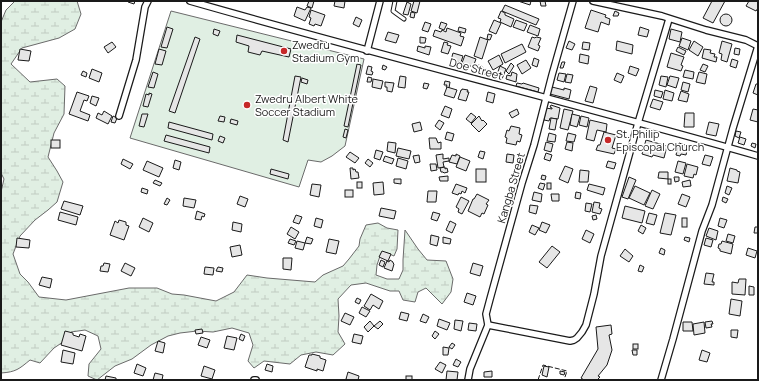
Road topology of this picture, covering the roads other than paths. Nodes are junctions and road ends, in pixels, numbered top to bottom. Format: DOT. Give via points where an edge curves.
graph roads {
  1 [pos="148,1"];
  2 [pos="190,1"];
  3 [pos="380,1"];
  4 [pos="395,1"];
  5 [pos="573,1"];
  6 [pos="593,1"];
  7 [pos="669,18"];
  8 [pos="404,19"];
  9 [pos="758,46"];
  10 [pos="367,51"];
  11 [pos="546,98"];
  12 [pos="118,116"];
  13 [pos="638,123"];
  14 [pos="728,148"];
  15 [pos="758,156"];
  16 [pos="488,325"];
  17 [pos="468,380"];
  18 [pos="661,380"];
  1 -- 12 [label="street" via="136,60"];
  2 -- 10 [label="street, Doe Street"];
  3 -- 10 [label="street"];
  4 -- 8 [label="lane" via="393,10"];
  5 -- 11 [label="street, Kangba Street"];
  6 -- 7 [label="street"];
  7 -- 9 [label="street" via="746,40"];
  7 -- 13 [label="street"];
  9 -- 14 [label="street"];
  10 -- 11 [label="street, Doe Street"];
  11 -- 13 [label="street, Doe Street"];
  11 -- 16 [label="street, Kangba Street" via="486,314"];
  13 -- 14 [label="street, Doe Street"];
  13 -- 16 [label="street" via="601,256 586,325 582,332 570,341"];
  14 -- 15 [label="street, Doe Street"];
  14 -- 18 [label="street"];
  16 -- 17 [label="street, Kangba Street"];
}
